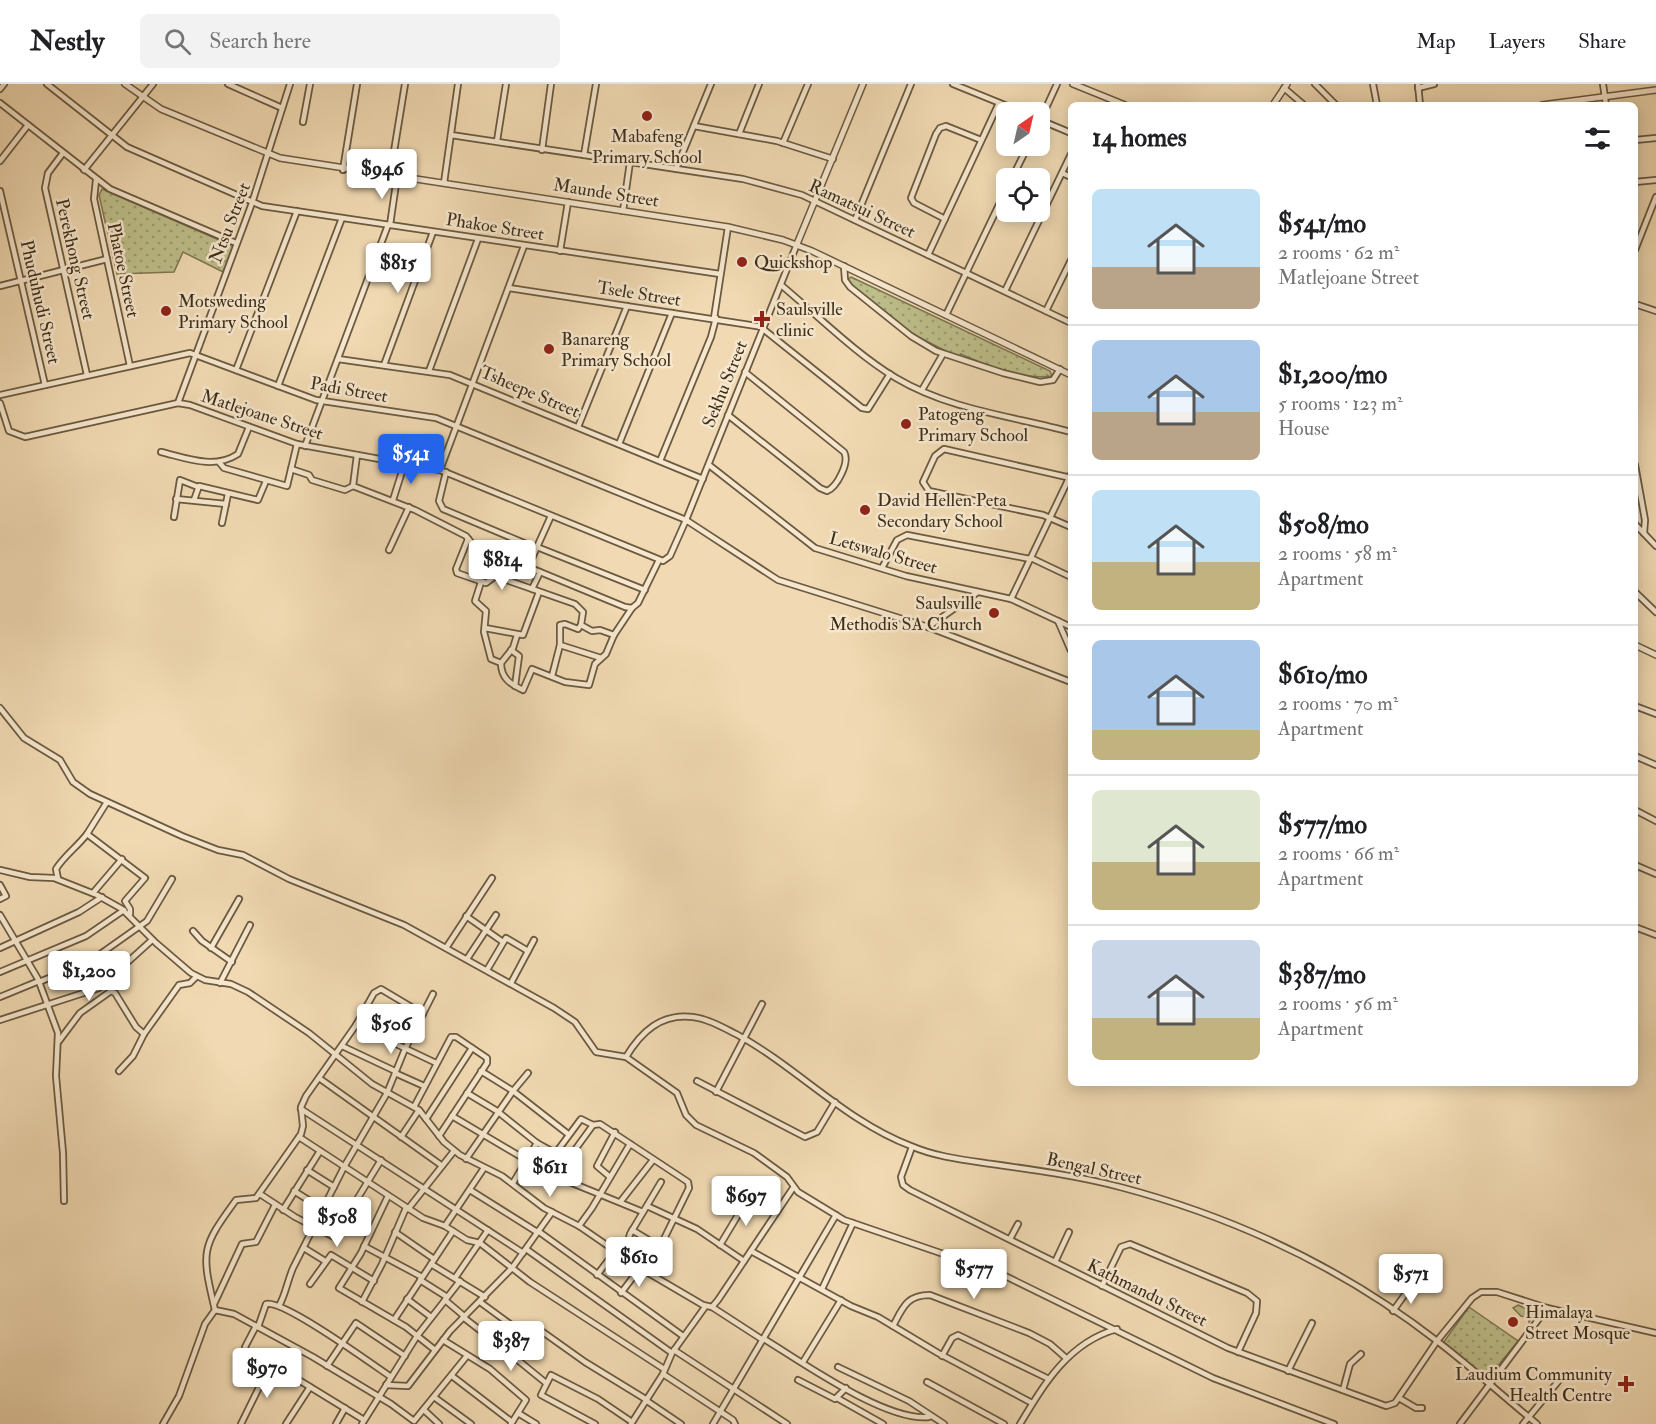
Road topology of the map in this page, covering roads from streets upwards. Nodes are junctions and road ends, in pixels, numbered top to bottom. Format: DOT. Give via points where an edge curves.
graph roads {
  1 [pos="4,84"];
  2 [pos="47,84"];
  3 [pos="125,84"];
  4 [pos="153,84"];
  5 [pos="228,84"];
  6 [pos="290,84"];
  7 [pos="310,84"];
  8 [pos="357,84"];
  9 [pos="405,84"];
  10 [pos="458,84"];
  11 [pos="506,84"];
  12 [pos="551,84"];
  13 [pos="596,84"];
  14 [pos="711,84"];
  15 [pos="759,84"];
  16 [pos="808,84"];
  17 [pos="863,84"];
  18 [pos="911,84"];
  19 [pos="953,84"];
  20 [pos="1057,84"];
  21 [pos="1073,84"];
  22 [pos="1373,84"];
  23 [pos="1434,84"];
  24 [pos="1603,84"];
  25 [pos="1319,85"];
  26 [pos="1286,86"];
  27 [pos="1418,86"];
  28 [pos="0,89"];
  29 [pos="1656,90"];
  30 [pos="1605,96"];
  31 [pos="142,98"];
  32 [pos="997,102"];
  33 [pos="1048,102"];
  34 [pos="1118,102"];
  35 [pos="1275,102"];
  36 [pos="1301,102"];
  37 [pos="1333,102"];
  38 [pos="1376,102"];
  39 [pos="1420,102"];
  40 [pos="1563,102"];
  41 [pos="1606,102"];
  42 [pos="0,103"];
  43 [pos="282,108"];
  44 [pos="996,109"];
  45 [pos="303,122"];
  46 [pos="1050,124"];
  47 [pos="28,125"];
  48 [pos="694,126"];
  49 [pos="1068,132"];
  50 [pos="739,134"];
  51 [pos="451,135"];
  52 [pos="112,136"];
  53 [pos="1656,138"];
  54 [pos="981,140"];
  55 [pos="1638,140"];
  56 [pos="497,141"];
  57 [pos="783,143"];
  58 [pos="542,150"];
  59 [pos="63,153"];
  60 [pos="268,155"];
  61 [pos="584,155"];
  62 [pos="833,159"];
  63 [pos="1068,160"];
  64 [pos="0,161"];
  65 [pos="630,162"];
  66 [pos="676,169"];
  67 [pos="84,170"];
  68 [pos="343,170"];
  69 [pos="1062,173"];
  70 [pos="1068,176"];
  71 [pos="393,177"];
  72 [pos="96,180"];
  73 [pos="1656,180"];
  74 [pos="1638,182"];
  75 [pos="444,183"];
  76 [pos="0,191"];
  77 [pos="1656,197"];
  78 [pos="816,200"];
  79 [pos="568,202"];
  80 [pos="252,203"];
  81 [pos="623,211"];
  82 [pos="996,211"];
  83 [pos="297,212"];
  84 [pos="342,218"];
  85 [pos="945,219"];
  86 [pos="855,220"];
  87 [pos="389,225"];
  88 [pos="728,227"];
  89 [pos="434,232"];
  90 [pos="478,238"];
  91 [pos="1638,242"];
  92 [pos="236,243"];
  93 [pos="797,244"];
  94 [pos="524,246"];
  95 [pos="560,251"];
  96 [pos="928,255"];
  97 [pos="107,260"];
  98 [pos="844,266"];
  99 [pos="1068,266"];
  100 [pos="64,270"];
  101 [pos="720,274"];
  102 [pos="966,274"];
  103 [pos="22,281"];
  104 [pos="781,285"];
  105 [pos="0,286"];
  106 [pos="509,288"];
  107 [pos="1005,291"];
  108 [pos="1638,305"];
  109 [pos="627,306"];
  110 [pos="1046,311"];
  111 [pos="1656,311"];
  112 [pos="672,313"];
  113 [pos="946,315"];
  114 [pos="715,318"];
  115 [pos="1068,322"];
  116 [pos="763,328"];
  117 [pos="194,354"];
  118 [pos="943,354"];
  119 [pos="338,359"];
  120 [pos="384,365"];
  121 [pos="130,366"];
  122 [pos="1060,369"];
  123 [pos="236,370"];
  124 [pos="429,371"];
  125 [pos="746,372"];
  126 [pos="1068,373"];
  127 [pos="890,374"];
  128 [pos="87,375"];
  129 [pos="473,384"];
  130 [pos="45,385"];
  131 [pos="278,386"];
  132 [pos="922,390"];
  133 [pos="0,395"];
  134 [pos="321,401"];
  135 [pos="0,403"];
  136 [pos="178,403"];
  137 [pos="729,416"];
  138 [pos="456,424"];
  139 [pos="249,427"];
  140 [pos="578,427"];
  141 [pos="9,431"];
  142 [pos="1068,431"];
  143 [pos="1,433"];
  144 [pos="297,444"];
  145 [pos="619,444"];
  146 [pos="305,446"];
  147 [pos="161,452"];
  148 [pos="357,455"];
  149 [pos="660,461"];
  150 [pos="219,462"];
  151 [pos="405,462"];
  152 [pos="709,465"];
  153 [pos="291,469"];
  154 [pos="443,471"];
  155 [pos="1068,477"];
  156 [pos="703,479"];
  157 [pos="266,481"];
  158 [pos="1068,481"];
  159 [pos="1638,482"];
  160 [pos="353,486"];
  161 [pos="198,487"];
  162 [pos="228,494"];
  163 [pos="176,499"];
  164 [pos="194,500"];
  165 [pos="393,500"];
  166 [pos="226,504"];
  167 [pos="409,507"];
  168 [pos="551,516"];
  169 [pos="174,517"];
  170 [pos="1049,517"];
  171 [pos="686,520"];
  172 [pos="222,523"];
  173 [pos="1068,526"];
  174 [pos="1638,527"];
  175 [pos="1644,533"];
  176 [pos="468,538"];
  177 [pos="1656,546"];
  178 [pos="537,547"];
  179 [pos="389,550"];
  180 [pos="1030,558"];
  181 [pos="659,560"];
  182 [pos="666,560"];
  183 [pos="528,567"];
  184 [pos="882,568"];
  185 [pos="540,572"];
  186 [pos="1068,576"];
  187 [pos="481,582"];
  188 [pos="532,589"];
  189 [pos="645,590"];
  190 [pos="539,592"];
  191 [pos="978,592"];
  192 [pos="1638,595"];
  193 [pos="1011,599"];
  194 [pos="632,608"];
  195 [pos="1656,612"];
  196 [pos="1058,621"];
  197 [pos="581,625"];
  198 [pos="1068,626"];
  199 [pos="928,627"];
  200 [pos="485,628"];
  201 [pos="517,635"];
  202 [pos="614,635"];
  203 [pos="1068,644"];
  204 [pos="560,645"];
  205 [pos="1638,646"];
  206 [pos="512,651"];
  207 [pos="1656,655"];
  208 [pos="601,658"];
  209 [pos="501,663"];
  210 [pos="519,664"];
  211 [pos="530,669"];
  212 [pos="552,676"];
  213 [pos="1068,681"];
  214 [pos="515,686"];
  215 [pos="1638,707"];
  216 [pos="0,708"];
  217 [pos="1656,714"];
  218 [pos="1638,757"];
  219 [pos="1656,765"];
  220 [pos="107,802"];
  221 [pos="1638,812"];
  222 [pos="1656,821"];
  223 [pos="87,834"];
  224 [pos="122,859"];
  225 [pos="1638,866"];
  226 [pos="0,870"];
  227 [pos="1656,874"];
  228 [pos="492,878"];
  229 [pos="58,879"];
  230 [pos="172,879"];
  231 [pos="0,885"];
  232 [pos="93,893"];
  233 [pos="102,897"];
  234 [pos="239,898"];
  235 [pos="0,899"];
  236 [pos="124,910"];
  237 [pos="130,914"];
  238 [pos="496,915"];
  239 [pos="466,916"];
  240 [pos="1,919"];
  241 [pos="140,925"];
  242 [pos="250,926"];
  243 [pos="1638,928"];
  244 [pos="486,930"];
  245 [pos="193,931"];
  246 [pos="1656,935"];
  247 [pos="152,939"];
  248 [pos="534,940"];
  249 [pos="15,942"];
  250 [pos="503,942"];
  251 [pos="0,948"];
  252 [pos="212,948"];
  253 [pos="446,948"];
  254 [pos="528,951"];
  255 [pos="467,959"];
  256 [pos="27,961"];
  257 [pos="232,962"];
  258 [pos="487,970"];
  259 [pos="0,972"];
  260 [pos="196,977"];
  261 [pos="39,981"];
  262 [pos="220,983"];
  263 [pos="511,983"];
  264 [pos="433,994"];
  265 [pos="0,997"];
  266 [pos="762,1004"];
  267 [pos="48,1005"];
  268 [pos="367,1006"];
  269 [pos="423,1014"];
  270 [pos="0,1020"];
  271 [pos="356,1025"];
  272 [pos="414,1030"];
  273 [pos="144,1034"];
  274 [pos="744,1039"];
  275 [pos="59,1041"];
  276 [pos="342,1046"];
  277 [pos="472,1048"];
  278 [pos="405,1049"];
  279 [pos="335,1055"];
  280 [pos="626,1057"];
  281 [pos="436,1063"];
  282 [pos="119,1071"];
  283 [pos="482,1071"];
  284 [pos="395,1072"];
  285 [pos="528,1073"];
  286 [pos="319,1078"];
  287 [pos="697,1081"];
  288 [pos="424,1086"];
  289 [pos="513,1092"];
  290 [pos="716,1092"];
  291 [pos="387,1093"];
  292 [pos="467,1093"];
  293 [pos="835,1102"];
  294 [pos="416,1108"];
  295 [pos="301,1109"];
  296 [pos="497,1111"];
  297 [pos="452,1116"];
  298 [pos="372,1118"];
  299 [pos="426,1119"];
  300 [pos="593,1125"];
  301 [pos="615,1132"];
  302 [pos="482,1134"];
  303 [pos="568,1134"];
  304 [pos="439,1136"];
  305 [pos="299,1137"];
  306 [pos="401,1137"];
  307 [pos="537,1143"];
  308 [pos="357,1144"];
  309 [pos="630,1144"];
  310 [pos="912,1147"];
  311 [pos="320,1151"];
  312 [pos="454,1151"];
  313 [pos="555,1154"];
  314 [pos="466,1159"];
  315 [pos="381,1160"];
  316 [pos="653,1160"];
  317 [pos="526,1161"];
  318 [pos="441,1165"];
  319 [pos="344,1167"];
  320 [pos="484,1168"];
  321 [pos="307,1170"];
  322 [pos="610,1177"];
  323 [pos="366,1182"];
  324 [pos="661,1182"];
  325 [pos="513,1183"];
  326 [pos="334,1187"];
  327 [pos="423,1187"];
  328 [pos="793,1188"];
  329 [pos="470,1190"];
  330 [pos="294,1191"];
  331 [pos="260,1194"];
  332 [pos="601,1194"];
  333 [pos="388,1196"];
  334 [pos="750,1196"];
  335 [pos="64,1201"];
  336 [pos="621,1201"];
  337 [pos="275,1205"];
  338 [pos="646,1206"];
  339 [pos="407,1208"];
  340 [pos="323,1209"];
  341 [pos="457,1209"];
  342 [pos="283,1210"];
  343 [pos="552,1212"];
  344 [pos="643,1212"];
  345 [pos="836,1215"];
  346 [pos="675,1218"];
  347 [pos="344,1220"];
  348 [pos="852,1223"];
  349 [pos="1018,1224"];
  350 [pos="445,1226"];
  351 [pos="579,1226"];
  352 [pos="315,1228"];
  353 [pos="453,1230"];
  354 [pos="488,1230"];
  355 [pos="632,1230"];
  356 [pos="395,1232"];
  357 [pos="537,1232"];
  358 [pos="1069,1232"];
  359 [pos="368,1234"];
  360 [pos="1010,1239"];
  361 [pos="480,1243"];
  362 [pos="720,1245"];
  363 [pos="364,1246"];
  364 [pos="304,1248"];
  365 [pos="616,1250"];
  366 [pos="524,1251"];
  367 [pos="751,1251"];
  368 [pos="386,1255"];
  369 [pos="624,1256"];
  370 [pos="325,1261"];
  371 [pos="744,1261"];
  372 [pos="433,1262"];
  373 [pos="1055,1262"];
  374 [pos="353,1267"];
  375 [pos="512,1268"];
  376 [pos="640,1269"];
  377 [pos="597,1275"];
  378 [pos="800,1277"];
  379 [pos="421,1278"];
  380 [pos="458,1280"];
  381 [pos="374,1281"];
  382 [pos="310,1284"];
  383 [pos="1102,1286"];
  384 [pos="1411,1286"];
  385 [pos="822,1289"];
  386 [pos="621,1293"];
  387 [pos="485,1297"];
  388 [pos="446,1298"];
  389 [pos="407,1299"];
  390 [pos="841,1300"];
  391 [pos="362,1302"];
  392 [pos="480,1302"];
  393 [pos="279,1306"];
  394 [pos="214,1307"];
  395 [pos="709,1307"];
  396 [pos="1547,1308"];
  397 [pos="1393,1311"];
  398 [pos="464,1316"];
  399 [pos="431,1317"];
  400 [pos="394,1320"];
  401 [pos="1312,1323"];
  402 [pos="893,1326"];
  403 [pos="257,1327"];
  404 [pos="1117,1329"];
  405 [pos="521,1332"];
  406 [pos="1656,1333"];
  407 [pos="417,1336"];
  408 [pos="683,1336"];
  409 [pos="763,1339"];
  410 [pos="443,1340"];
  411 [pos="1437,1341"];
  412 [pos="341,1344"];
  413 [pos="295,1349"];
  414 [pos="435,1350"];
  415 [pos="508,1352"];
  416 [pos="673,1352"];
  417 [pos="1238,1352"];
  418 [pos="1361,1354"];
  419 [pos="405,1356"];
  420 [pos="942,1356"];
  421 [pos="466,1357"];
  422 [pos="1066,1358"];
  423 [pos="803,1362"];
  424 [pos="271,1364"];
  425 [pos="327,1366"];
  426 [pos="838,1366"];
  427 [pos="283,1371"];
  428 [pos="663,1371"];
  429 [pos="1288,1371"];
  430 [pos="1568,1374"];
  431 [pos="452,1376"];
  432 [pos="391,1377"];
  433 [pos="1049,1379"];
  434 [pos="798,1380"];
  435 [pos="927,1382"];
  436 [pos="546,1383"];
  437 [pos="1488,1384"];
  438 [pos="386,1385"];
  439 [pos="310,1387"];
  440 [pos="846,1388"];
  441 [pos="732,1390"];
  442 [pos="1343,1390"];
  443 [pos="379,1396"];
  444 [pos="434,1397"];
  445 [pos="837,1398"];
  446 [pos="1399,1398"];
  447 [pos="647,1400"];
  448 [pos="1032,1403"];
  449 [pos="345,1408"];
  450 [pos="1422,1408"];
  451 [pos="424,1410"];
  452 [pos="720,1412"];
  453 [pos="518,1413"];
  454 [pos="929,1417"];
  455 [pos="1528,1417"];
  456 [pos="363,1422"];
  457 [pos="289,1423"];
  458 [pos="512,1423"];
  459 [pos="632,1423"];
  460 [pos="163,1424"];
  461 [pos="241,1424"];
  462 [pos="336,1424"];
  463 [pos="440,1424"];
  464 [pos="471,1424"];
  465 [pos="536,1424"];
  466 [pos="595,1424"];
  467 [pos="681,1424"];
  468 [pos="713,1424"];
  469 [pos="735,1424"];
  470 [pos="787,1424"];
  471 [pos="883,1424"];
  472 [pos="944,1424"];
  473 [pos="1004,1424"];
  474 [pos="1020,1424"];
  475 [pos="1334,1424"];
  476 [pos="1460,1424"];
  477 [pos="1523,1424"];
  478 [pos="1537,1424"];
  1 -- 28 [label="street"];
  2 -- 52 [label="street, Phakoe Street"];
  3 -- 31 [label="street, Maunde Street"];
  4 -- 31 [label="street"];
  5 -- 43 [label="street"];
  6 -- 43 [label="street, Ntsu Street"];
  7 -- 45 [label="street"];
  8 -- 68 [label="street"];
  9 -- 71 [label="street"];
  10 -- 51 [label="street"];
  11 -- 56 [label="street"];
  12 -- 58 [label="street"];
  13 -- 61 [label="street"];
  14 -- 48 [label="street"];
  15 -- 50 [label="street"];
  16 -- 57 [label="street"];
  17 -- 62 [label="street, Sekhu Street"];
  18 -- 86 [label="street"];
  19 -- 32 [label="street"];
  20 -- 33 [label="street"];
  21 -- 34 [label="street"];
  22 -- 38 [label="street"];
  23 -- 27 [label="street"];
  24 -- 30 [label="street"];
  25 -- 37 [label="street"];
  26 -- 35 [label="street"];
  26 -- 36 [label="street"];
  27 -- 39 [label="street"];
  29 -- 30 [label="street"];
  30 -- 40 [label="street"];
  30 -- 41 [label="street"];
  31 -- 52 [label="street"];
  31 -- 60 [label="street, Maunde Street"];
  42 -- 47 [label="street"];
  43 -- 60 [label="street, Ntsu Street"];
  44 -- 54 [label="street"];
  46 -- 49 [label="street"];
  47 -- 59 [label="street"];
  47 -- 64 [label="street"];
  48 -- 50 [label="street"];
  48 -- 66 [label="street"];
  50 -- 57 [label="street"];
  51 -- 56 [label="street, Ramatsui Street"];
  51 -- 75 [label="street"];
  52 -- 67 [label="street"];
  52 -- 80 [label="street, Phakoe Street" via="136,152"];
  53 -- 55 [label="street"];
  54 -- 85 [label="street"];
  54 -- 85 [label="street" via="946,126 936,134 910,195 914,203"];
  56 -- 58 [label="street, Ramatsui Street"];
  57 -- 62 [label="street"];
  58 -- 61 [label="street, Ramatsui Street"];
  59 -- 67 [label="street"];
  59 -- 100 [label="street, Perekhong Street" via="45,183"];
  60 -- 68 [label="street, Maunde Street"];
  60 -- 80 [label="street, Ntsu Street"];
  61 -- 65 [label="street, Ramatsui Street"];
  62 -- 78 [label="street, Sekhu Street"];
  63 -- 69 [label="street"];
  65 -- 66 [label="street, Ramatsui Street"];
  65 -- 81 [label="street"];
  66 -- 78 [label="street, Ramatsui Street" via="756,182"];
  67 -- 72 [label="street"];
  68 -- 71 [label="street, Maunde Street"];
  69 -- 70 [label="street"];
  69 -- 107 [label="street"];
  71 -- 75 [label="street, Maunde Street"];
  71 -- 87 [label="street"];
  72 -- 92 [label="street"];
  72 -- 97 [label="street, Phatoe Street" via="94,199"];
  73 -- 74 [label="street"];
  75 -- 79 [label="street, Maunde Street"];
  76 -- 103 [label="street, Phuduhudi Street"];
  77 -- 91 [label="street"];
  78 -- 86 [label="street, Ramatsui Street"];
  78 -- 93 [label="street, Sekhu Street"];
  79 -- 81 [label="street, Maunde Street"];
  79 -- 95 [label="street"];
  80 -- 83 [label="street, Phakoe Street"];
  80 -- 92 [label="street, Ntsu Street"];
  81 -- 88 [label="street, Maunde Street"];
  82 -- 102 [label="street"];
  83 -- 84 [label="street, Phakoe Street"];
  83 -- 123 [label="street"];
  84 -- 87 [label="street, Phakoe Street"];
  84 -- 131 [label="street"];
  85 -- 96 [label="street"];
  86 -- 96 [label="street, Ramatsui Street"];
  87 -- 89 [label="street, Phakoe Street"];
  87 -- 119 [label="street"];
  88 -- 93 [label="street, Maunde Street"];
  88 -- 101 [label="street"];
  89 -- 90 [label="street, Phakoe Street"];
  89 -- 120 [label="street"];
  90 -- 94 [label="street, Phakoe Street"];
  90 -- 124 [label="street"];
  92 -- 117 [label="street, Ntsu Street"];
  93 -- 98 [label="street, Maunde Street"];
  93 -- 104 [label="street, Sekhu Street"];
  94 -- 95 [label="street, Phakoe Street"];
  94 -- 106 [label="street"];
  95 -- 101 [label="street, Phakoe Street"];
  96 -- 102 [label="street, Ramatsui Street"];
  97 -- 100 [label="street"];
  97 -- 121 [label="street, Phatoe Street"];
  98 -- 113 [label="street, Maunde Street"];
  98 -- 118 [label="street" via="845,280 850,286 911,336"];
  99 -- 110 [label="street"];
  100 -- 103 [label="street"];
  100 -- 128 [label="street, Perekhong Street"];
  101 -- 114 [label="street"];
  102 -- 107 [label="street, Ramatsui Street"];
  102 -- 113 [label="street"];
  103 -- 105 [label="street"];
  103 -- 130 [label="street, Phuduhudi Street"];
  104 -- 116 [label="street, Sekhu Street"];
  104 -- 127 [label="street"];
  106 -- 109 [label="street, Tsele Street"];
  106 -- 129 [label="street"];
  107 -- 110 [label="street, Ramatsui Street"];
  108 -- 111 [label="street"];
  109 -- 112 [label="street, Tsele Street"];
  109 -- 140 [label="street"];
  110 -- 115 [label="street, Ramatsui Street"];
  112 -- 114 [label="street, Tsele Street"];
  112 -- 145 [label="street"];
  113 -- 122 [label="street, Maunde Street"];
  114 -- 116 [label="street, Tsele Street"];
  114 -- 149 [label="street" via="711,337"];
  116 -- 125 [label="street, Sekhu Street"];
  116 -- 127 [label="street" via="862,408 871,407"];
  117 -- 121 [label="street, Padi Street" via="180,353"];
  117 -- 123 [label="street, Padi Street"];
  117 -- 136 [label="street, Ntsu Street"];
  118 -- 122 [label="street" via="1040,382 1053,380"];
  118 -- 132 [label="street"];
  119 -- 120 [label="street, Tsheepe Street"];
  119 -- 134 [label="street"];
  120 -- 124 [label="street, Tsheepe Street"];
  121 -- 128 [label="street, Padi Street"];
  122 -- 126 [label="street, Maunde Street"];
  123 -- 131 [label="street, Padi Street"];
  124 -- 129 [label="street, Tsheepe Street"];
  125 -- 137 [label="street, Sekhu Street"];
  125 -- 137 [label="street" via="846,454 830,491 820,488"];
  127 -- 132 [label="street"];
  128 -- 130 [label="street, Padi Street"];
  129 -- 138 [label="street"];
  129 -- 140 [label="street, Tsheepe Street"];
  130 -- 133 [label="street, Padi Street"];
  131 -- 134 [label="street, Padi Street"];
  132 -- 142 [label="street" via="968,409"];
  134 -- 138 [label="street, Padi Street"];
  134 -- 146 [label="street"];
  135 -- 141 [label="street"];
  136 -- 139 [label="street, Matlejoane Street"];
  136 -- 141 [label="street, Matlejoane Street" via="30,437"];
  137 -- 152 [label="street, Sekhu Street"];
  138 -- 154 [label="street"];
  138 -- 171 [label="street, Padi Street"];
  139 -- 144 [label="street, Matlejoane Street"];
  139 -- 150 [label="street" via="238,454"];
  140 -- 145 [label="street, Tsheepe Street"];
  141 -- 143 [label="street"];
  144 -- 146 [label="street, Matlejoane Street"];
  144 -- 153 [label="street"];
  145 -- 149 [label="street, Tsheepe Street"];
  146 -- 148 [label="street, Matlejoane Street"];
  147 -- 150 [label="street"];
  148 -- 151 [label="street, Matlejoane Street"];
  148 -- 160 [label="street"];
  149 -- 156 [label="street, Tsheepe Street"];
  150 -- 157 [label="street" via="224,468"];
  151 -- 154 [label="street, Matlejoane Street"];
  151 -- 165 [label="street"];
  152 -- 156 [label="street, Sekhu Street"];
  152 -- 184 [label="street, Letswalo Street" via="810,545"];
  153 -- 157 [label="street" via="287,486"];
  153 -- 160 [label="street" via="345,490"];
  154 -- 168 [label="street, Matlejoane Street"];
  154 -- 178 [label="street" via="439,501 443,509"];
  155 -- 170 [label="street" via="944,449 937,453 923,482 929,491"];
  156 -- 171 [label="street, Sekhu Street"];
  157 -- 162 [label="street" via="259,500"];
  158 -- 170 [label="street"];
  159 -- 175 [label="street"];
  160 -- 165 [label="street"];
  161 -- 162 [label="street"];
  161 -- 163 [label="street" via="180,480"];
  161 -- 164 [label="street"];
  162 -- 166 [label="street"];
  163 -- 164 [label="street"];
  163 -- 169 [label="street"];
  164 -- 166 [label="street"];
  165 -- 167 [label="street"];
  166 -- 172 [label="street"];
  167 -- 176 [label="street"];
  167 -- 179 [label="street"];
  168 -- 178 [label="street"];
  168 -- 181 [label="street, Matlejoane Street"];
  170 -- 173 [label="street"];
  170 -- 180 [label="street"];
  171 -- 182 [label="street, Sekhu Street"];
  171 -- 199 [label="street, Padi Street" via="778,580"];
  174 -- 175 [label="street"];
  175 -- 177 [label="street"];
  176 -- 183 [label="street" via="482,550"];
  176 -- 187 [label="street" via="456,570"];
  178 -- 183 [label="street"];
  178 -- 189 [label="street"];
  180 -- 184 [label="street" via="907,535 897,540"];
  180 -- 186 [label="street"];
  180 -- 193 [label="street"];
  181 -- 182 [label="street, Matlejoane Street"];
  181 -- 189 [label="street"];
  183 -- 185 [label="street"];
  184 -- 191 [label="street, Letswalo Street"];
  185 -- 188 [label="street"];
  185 -- 194 [label="street"];
  187 -- 188 [label="street" via="487,583 496,576"];
  187 -- 200 [label="street" via="474,599 486,611"];
  188 -- 190 [label="street"];
  189 -- 194 [label="street"];
  190 -- 197 [label="street" via="578,605 583,614"];
  190 -- 201 [label="street" via="526,631"];
  191 -- 193 [label="street, Letswalo Street"];
  191 -- 199 [label="street"];
  192 -- 195 [label="street"];
  193 -- 196 [label="street, Letswalo Street"];
  194 -- 202 [label="street"];
  196 -- 198 [label="street, Letswalo Street"];
  196 -- 203 [label="street"];
  197 -- 202 [label="street"];
  197 -- 204 [label="street" via="578,629 561,624"];
  199 -- 213 [label="street, Padi Street"];
  200 -- 201 [label="street"];
  200 -- 209 [label="street" via="491,659"];
  201 -- 206 [label="street"];
  202 -- 208 [label="street"];
  204 -- 208 [label="street"];
  204 -- 212 [label="street"];
  205 -- 207 [label="street"];
  206 -- 209 [label="street"];
  206 -- 210 [label="street" via="519,656"];
  208 -- 212 [label="street" via="589,685"];
  209 -- 214 [label="street" via="504,678"];
  210 -- 211 [label="street"];
  210 -- 214 [label="street"];
  211 -- 212 [label="street"];
  211 -- 214 [label="street" via="524,690"];
  215 -- 217 [label="street"];
  216 -- 220 [label="street" via="31,745 63,763 73,782"];
  218 -- 219 [label="street"];
  220 -- 223 [label="street"];
  220 -- 253 [label="street" via="213,848 243,855"];
  221 -- 222 [label="street"];
  223 -- 224 [label="street"];
  223 -- 229 [label="street" via="60,862 56,869"];
  224 -- 232 [label="street"];
  224 -- 237 [label="street" via="144,878 125,902"];
  225 -- 227 [label="street"];
  226 -- 229 [label="street" via="30,878"];
  228 -- 239 [label="street"];
  229 -- 232 [label="street"];
  230 -- 241 [label="street" via="147,921"];
  231 -- 235 [label="street" via="6,896"];
  232 -- 233 [label="street"];
  233 -- 236 [label="street"];
  233 -- 249 [label="street"];
  234 -- 252 [label="street"];
  236 -- 237 [label="street"];
  236 -- 256 [label="street" via="86,936"];
  237 -- 241 [label="street"];
  238 -- 244 [label="street"];
  239 -- 244 [label="street"];
  239 -- 253 [label="street"];
  240 -- 249 [label="street"];
  241 -- 247 [label="street"];
  241 -- 261 [label="street" via="89,962"];
  242 -- 257 [label="street"];
  243 -- 246 [label="street"];
  244 -- 250 [label="street"];
  244 -- 255 [label="street"];
  245 -- 252 [label="street"];
  247 -- 260 [label="street"];
  247 -- 267 [label="street" via="104,985"];
  248 -- 254 [label="street"];
  249 -- 251 [label="street"];
  249 -- 256 [label="street"];
  250 -- 254 [label="street" via="508,938"];
  250 -- 258 [label="street"];
  252 -- 257 [label="street"];
  253 -- 255 [label="street"];
  254 -- 263 [label="street"];
  255 -- 258 [label="street"];
  256 -- 259 [label="street"];
  256 -- 261 [label="street"];
  257 -- 262 [label="street"];
  258 -- 263 [label="street"];
  260 -- 262 [label="street"];
  260 -- 273 [label="street" via="179,985"];
  261 -- 265 [label="street"];
  261 -- 267 [label="street"];
  262 -- 279 [label="street" via="243,989"];
  263 -- 280 [label="street" via="575,1022 596,1052"];
  264 -- 269 [label="street"];
  266 -- 274 [label="street"];
  267 -- 270 [label="street"];
  267 -- 275 [label="street"];
  268 -- 269 [label="street" via="381,989"];
  268 -- 271 [label="street"];
  268 -- 272 [label="street"];
  269 -- 272 [label="street"];
  271 -- 276 [label="street"];
  271 -- 278 [label="street"];
  272 -- 278 [label="street"];
  273 -- 275 [label="street" via="111,991 80,1013"];
  273 -- 282 [label="street" via="133,1056"];
  274 -- 280 [label="street, Bengal Street" via="704,1020 681,1017 655,1023 639,1036"];
  274 -- 290 [label="street"];
  274 -- 293 [label="street, Bengal Street"];
  275 -- 335 [label="street" via="56,1076"];
  276 -- 279 [label="street"];
  276 -- 284 [label="street"];
  277 -- 281 [label="street" via="451,1037"];
  277 -- 283 [label="street" via="488,1059"];
  277 -- 299 [label="street"];
  278 -- 281 [label="street"];
  278 -- 284 [label="street"];
  279 -- 286 [label="street"];
  279 -- 291 [label="street"];
  280 -- 328 [label="street" via="677,1093 691,1121 754,1154 787,1177"];
  281 -- 288 [label="street"];
  283 -- 289 [label="street"];
  283 -- 292 [label="street"];
  284 -- 288 [label="street"];
  284 -- 291 [label="street"];
  285 -- 289 [label="street"];
  286 -- 295 [label="street"];
  286 -- 298 [label="street"];
  287 -- 290 [label="street"];
  288 -- 294 [label="street"];
  289 -- 296 [label="street"];
  289 -- 303 [label="street"];
  290 -- 293 [label="street" via="805,1137 817,1132"];
  291 -- 294 [label="street"];
  291 -- 298 [label="street"];
  292 -- 296 [label="street"];
  292 -- 297 [label="street"];
  293 -- 310 [label="street, Bengal Street" via="868,1126"];
  294 -- 299 [label="street"];
  294 -- 306 [label="street"];
  295 -- 305 [label="street" via="303,1126"];
  295 -- 308 [label="street"];
  296 -- 302 [label="street"];
  296 -- 307 [label="street"];
  297 -- 302 [label="street"];
  297 -- 304 [label="street"];
  298 -- 306 [label="street"];
  298 -- 308 [label="street"];
  299 -- 304 [label="street"];
  300 -- 301 [label="street" via="598,1123"];
  300 -- 303 [label="street" via="580,1120"];
  300 -- 313 [label="street" via="569,1158"];
  301 -- 309 [label="street"];
  301 -- 322 [label="street" via="597,1166"];
  302 -- 314 [label="street"];
  302 -- 317 [label="street"];
  303 -- 313 [label="street"];
  304 -- 312 [label="street"];
  305 -- 311 [label="street"];
  305 -- 331 [label="street"];
  306 -- 318 [label="street"];
  307 -- 313 [label="street"];
  307 -- 317 [label="street"];
  308 -- 315 [label="street"];
  308 -- 319 [label="street"];
  309 -- 316 [label="street"];
  309 -- 322 [label="street"];
  310 -- 360 [label="street, Kathmandu Street" via="901,1177 903,1185"];
  310 -- 397 [label="street, Bengal Street" via="1118,1186 1189,1207 1290,1250"];
  311 -- 319 [label="street"];
  311 -- 321 [label="street"];
  312 -- 314 [label="street"];
  312 -- 318 [label="street"];
  314 -- 320 [label="street"];
  315 -- 323 [label="street"];
  315 -- 327 [label="street"];
  316 -- 336 [label="street"];
  316 -- 346 [label="street" via="689,1183"];
  317 -- 325 [label="street"];
  317 -- 332 [label="street"];
  318 -- 327 [label="street"];
  319 -- 323 [label="street"];
  319 -- 326 [label="street"];
  320 -- 325 [label="street"];
  320 -- 329 [label="street"];
  321 -- 326 [label="street"];
  321 -- 330 [label="street"];
  322 -- 332 [label="street"];
  323 -- 333 [label="street"];
  323 -- 347 [label="street"];
  324 -- 338 [label="street"];
  325 -- 343 [label="street"];
  326 -- 340 [label="street"];
  327 -- 339 [label="street"];
  327 -- 341 [label="street"];
  328 -- 345 [label="street"];
  328 -- 367 [label="street"];
  329 -- 341 [label="street"];
  329 -- 357 [label="street"];
  330 -- 340 [label="street"];
  330 -- 342 [label="street"];
  331 -- 337 [label="street"];
  331 -- 394 [label="street" via="253,1199 236,1200 207,1245 205,1260"];
  332 -- 336 [label="street"];
  332 -- 351 [label="street"];
  333 -- 339 [label="street"];
  333 -- 359 [label="street"];
  334 -- 362 [label="street"];
  336 -- 344 [label="street"];
  337 -- 342 [label="street"];
  337 -- 394 [label="street" via="255,1243 242,1244"];
  338 -- 344 [label="street"];
  338 -- 346 [label="street"];
  339 -- 350 [label="street" via="429,1222"];
  339 -- 356 [label="street"];
  340 -- 347 [label="street"];
  340 -- 352 [label="street"];
  341 -- 350 [label="street"];
  341 -- 354 [label="street"];
  342 -- 352 [label="street"];
  343 -- 351 [label="street"];
  343 -- 357 [label="street"];
  344 -- 355 [label="street"];
  345 -- 348 [label="street"];
  345 -- 378 [label="street"];
  346 -- 355 [label="street" via="660,1246"];
  346 -- 362 [label="street"];
  347 -- 352 [label="street" via="335,1237"];
  347 -- 359 [label="street"];
  348 -- 385 [label="street"];
  348 -- 404 [label="street" via="973,1262"];
  349 -- 360 [label="street"];
  350 -- 353 [label="street"];
  351 -- 365 [label="street"];
  352 -- 364 [label="street"];
  353 -- 361 [label="street"];
  353 -- 372 [label="street"];
  354 -- 361 [label="street"];
  354 -- 366 [label="street"];
  355 -- 369 [label="street"];
  356 -- 368 [label="street"];
  356 -- 372 [label="street"];
  357 -- 366 [label="street"];
  357 -- 377 [label="street"];
  358 -- 373 [label="street"];
  359 -- 363 [label="street"];
  360 -- 373 [label="street, Kathmandu Street"];
  361 -- 375 [label="street"];
  361 -- 380 [label="street"];
  362 -- 371 [label="street"];
  363 -- 368 [label="street"];
  363 -- 374 [label="street"];
  364 -- 370 [label="street"];
  364 -- 393 [label="street"];
  365 -- 369 [label="street"];
  365 -- 377 [label="street"];
  366 -- 375 [label="street"];
  366 -- 416 [label="street"];
  367 -- 371 [label="street"];
  367 -- 378 [label="street"];
  368 -- 379 [label="street"];
  368 -- 381 [label="street"];
  369 -- 376 [label="street"];
  370 -- 374 [label="street" via="333,1255"];
  370 -- 382 [label="street"];
  371 -- 395 [label="street"];
  372 -- 379 [label="street"];
  372 -- 380 [label="street"];
  373 -- 383 [label="street, Kathmandu Street"];
  374 -- 381 [label="street"];
  374 -- 391 [label="street" via="339,1288"];
  375 -- 387 [label="street"];
  375 -- 428 [label="street"];
  376 -- 386 [label="street"];
  376 -- 395 [label="street"];
  377 -- 386 [label="street"];
  378 -- 385 [label="street"];
  378 -- 409 [label="street"];
  379 -- 388 [label="street"];
  379 -- 389 [label="street"];
  380 -- 387 [label="street"];
  380 -- 388 [label="street"];
  381 -- 391 [label="street"];
  383 -- 417 [label="street, Kathmandu Street"];
  383 -- 417 [label="street" via="1121,1247 1130,1244 1247,1293 1257,1301 1257,1309"];
  384 -- 397 [label="street"];
  385 -- 390 [label="street"];
  386 -- 408 [label="street"];
  387 -- 392 [label="street"];
  388 -- 398 [label="street"];
  388 -- 399 [label="street"];
  389 -- 399 [label="street"];
  389 -- 400 [label="street"];
  390 -- 402 [label="street"];
  390 -- 423 [label="street"];
  391 -- 400 [label="street"];
  392 -- 398 [label="street"];
  392 -- 405 [label="street"];
  393 -- 403 [label="street" via="267,1303"];
  393 -- 412 [label="street" via="315,1324"];
  394 -- 403 [label="street"];
  394 -- 460 [label="street" via="179,1396"];
  395 -- 408 [label="street"];
  395 -- 409 [label="street"];
  396 -- 406 [label="street"];
  396 -- 411 [label="street" via="1497,1292 1481,1292"];
  396 -- 437 [label="street"];
  397 -- 411 [label="street, Bengal Street"];
  398 -- 410 [label="street"];
  398 -- 415 [label="street"];
  399 -- 407 [label="street"];
  400 -- 407 [label="street"];
  401 -- 429 [label="street"];
  402 -- 420 [label="street"];
  402 -- 422 [label="street" via="908,1300 930,1295 1029,1333"];
  403 -- 413 [label="street"];
  403 -- 424 [label="street" via="245,1349"];
  404 -- 422 [label="street" via="1092,1339"];
  404 -- 475 [label="street" via="1222,1382"];
  405 -- 415 [label="street"];
  405 -- 447 [label="street" via="533,1325"];
  407 -- 414 [label="street"];
  407 -- 419 [label="street"];
  408 -- 416 [label="street"];
  409 -- 423 [label="street"];
  409 -- 441 [label="street"];
  410 -- 414 [label="street"];
  410 -- 421 [label="street"];
  411 -- 437 [label="street, Bengal Street"];
  411 -- 446 [label="street"];
  412 -- 419 [label="street" via="353,1325 358,1324"];
  412 -- 425 [label="street"];
  412 -- 432 [label="street"];
  413 -- 425 [label="street"];
  413 -- 427 [label="street"];
  414 -- 438 [label="street" via="408,1386"];
  415 -- 436 [label="street"];
  416 -- 428 [label="street"];
  416 -- 441 [label="street"];
  417 -- 429 [label="street, Kathmandu Street"];
  418 -- 442 [label="street" via="1350,1364"];
  419 -- 432 [label="street"];
  420 -- 433 [label="street" via="958,1335"];
  420 -- 448 [label="street"];
  421 -- 431 [label="street"];
  421 -- 453 [label="street" via="490,1370 526,1400"];
  422 -- 433 [label="street"];
  423 -- 440 [label="street"];
  424 -- 427 [label="street"];
  424 -- 461 [label="street"];
  425 -- 443 [label="street"];
  426 -- 454 [label="street" via="909,1401"];
  427 -- 439 [label="street"];
  428 -- 447 [label="street"];
  428 -- 452 [label="street"];
  429 -- 442 [label="street, Kathmandu Street"];
  430 -- 455 [label="street"];
  431 -- 444 [label="street"];
  431 -- 458 [label="street"];
  432 -- 438 [label="street"];
  433 -- 448 [label="street"];
  434 -- 445 [label="street"];
  435 -- 473 [label="street"];
  436 -- 459 [label="street" via="555,1374"];
  436 -- 466 [label="street" via="540,1392 543,1396"];
  437 -- 455 [label="street, Bengal Street"];
  437 -- 476 [label="street"];
  438 -- 443 [label="street"];
  439 -- 449 [label="street"];
  439 -- 457 [label="street"];
  440 -- 445 [label="street"];
  440 -- 454 [label="street" via="900,1414"];
  441 -- 452 [label="street"];
  441 -- 470 [label="street"];
  442 -- 446 [label="street, Kathmandu Street" via="1386,1406"];
  443 -- 451 [label="street" via="412,1421"];
  443 -- 456 [label="street"];
  444 -- 451 [label="street"];
  444 -- 464 [label="street"];
  445 -- 471 [label="street"];
  446 -- 450 [label="street"];
  447 -- 459 [label="street"];
  447 -- 467 [label="street"];
  448 -- 474 [label="street"];
  449 -- 456 [label="street"];
  449 -- 462 [label="street"];
  451 -- 463 [label="street"];
  452 -- 468 [label="street"];
  452 -- 469 [label="street"];
  453 -- 458 [label="street"];
  453 -- 465 [label="street"];
  454 -- 472 [label="street"];
  455 -- 477 [label="street"];
  455 -- 478 [label="street, Bengal Street"];
}
